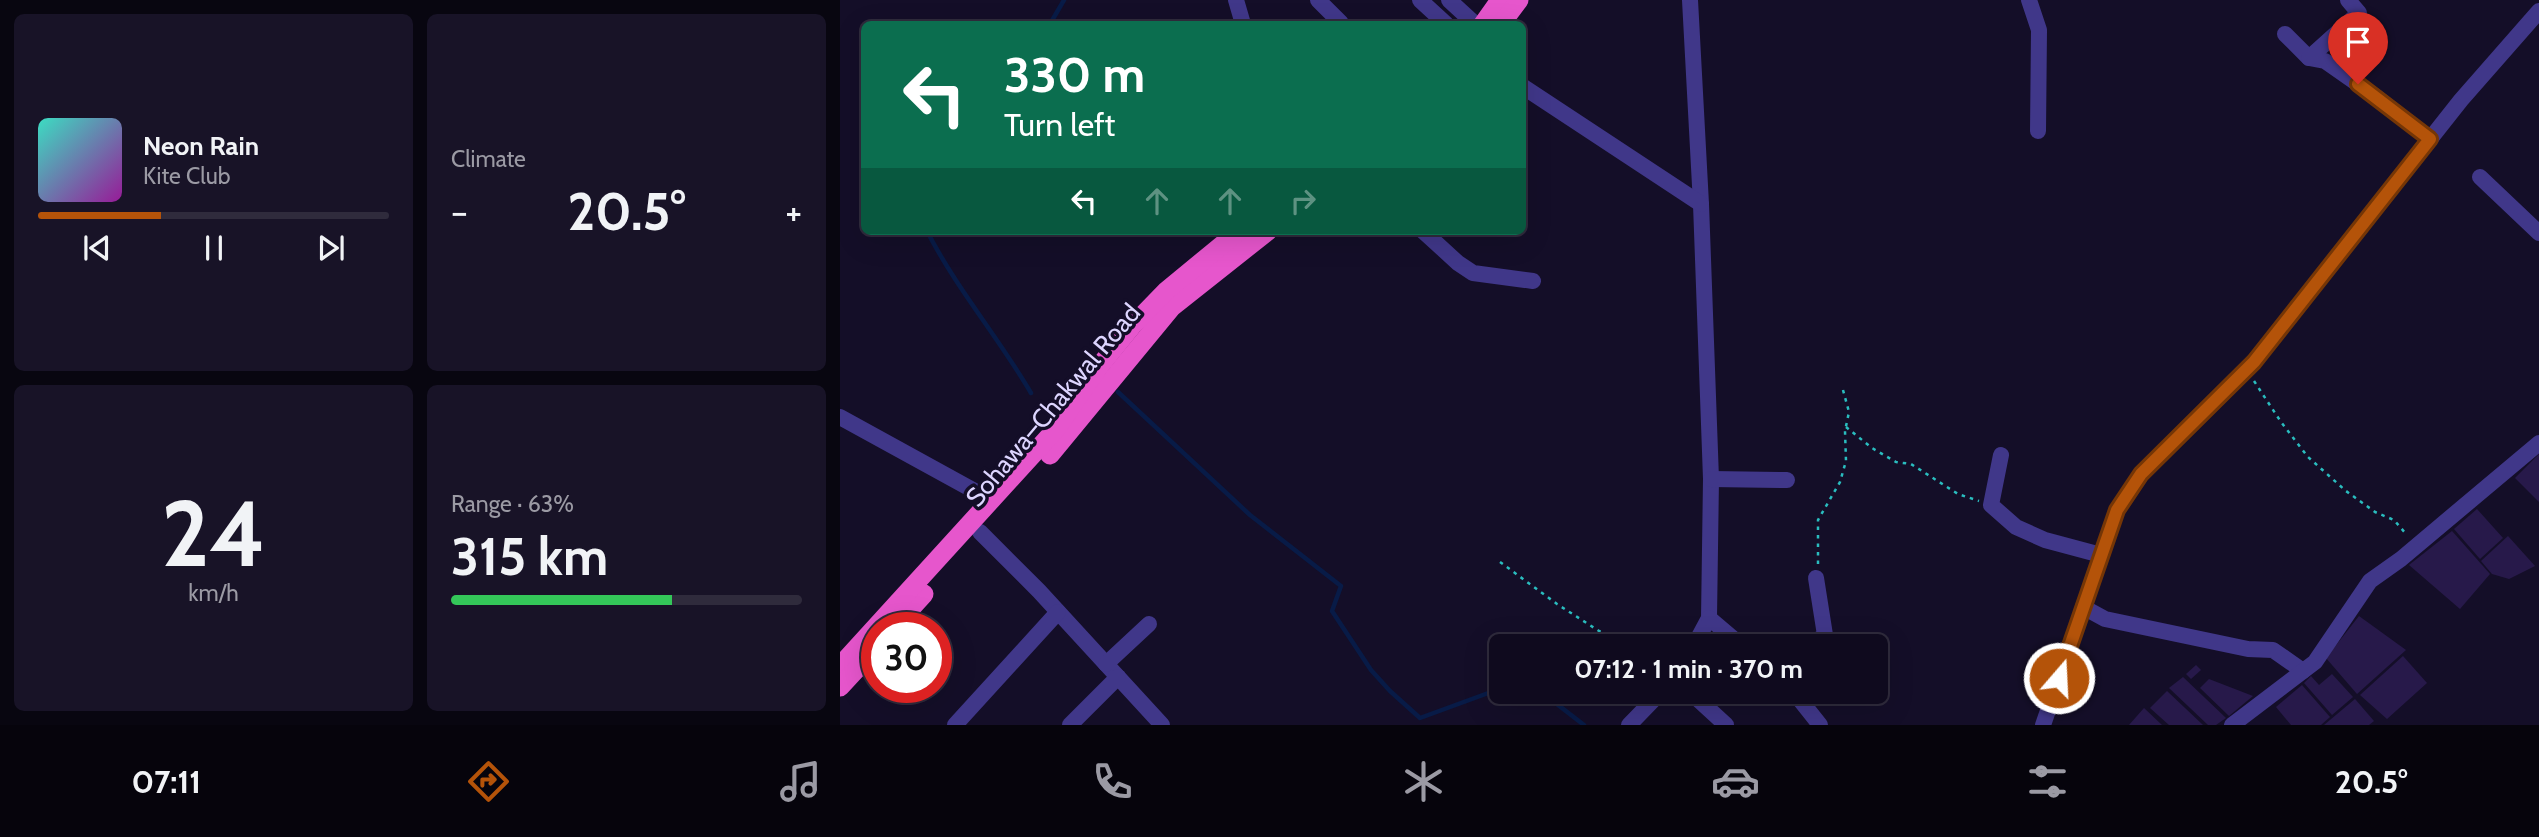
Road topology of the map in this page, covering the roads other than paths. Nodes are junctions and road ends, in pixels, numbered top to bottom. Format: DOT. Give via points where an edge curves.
graph roads {
  1 [pos="1236,0"];
  2 [pos="1318,0"];
  3 [pos="1420,0"];
  4 [pos="1449,0"];
  5 [pos="1500,0"];
  6 [pos="1519,0"];
  7 [pos="1690,0"];
  8 [pos="2029,0"];
  9 [pos="2348,0"];
  10 [pos="2539,11"];
  11 [pos="1242,21"];
  12 [pos="1339,21"];
  13 [pos="1443,21"];
  14 [pos="1472,21"];
  15 [pos="1485,21"];
  16 [pos="1503,21"];
  17 [pos="2285,34"];
  18 [pos="2309,58"];
  19 [pos="1526,89"];
  20 [pos="2038,131"];
  21 [pos="2430,139"];
  22 [pos="2480,177"];
  23 [pos="1701,204"];
  24 [pos="2539,233"];
  25 [pos="1235,235"];
  26 [pos="1263,235"];
  27 [pos="1427,235"];
  28 [pos="1533,281"];
  29 [pos="840,417"];
  30 [pos="2539,443"];
  31 [pos="2001,455"];
  32 [pos="1711,479"];
  33 [pos="1787,480"];
  34 [pos="991,500"];
  35 [pos="980,532"];
  36 [pos="2101,555"];
  37 [pos="1816,578"];
  38 [pos="2083,607"];
  39 [pos="908,612"];
  40 [pos="1058,612"];
  41 [pos="1709,618"];
  42 [pos="1149,624"];
  43 [pos="1700,634"];
  44 [pos="1728,634"];
  45 [pos="1825,634"];
  46 [pos="861,664"];
  47 [pos="1106,664"];
  48 [pos="840,666"];
  49 [pos="2303,671"];
  50 [pos="1118,677"];
  51 [pos="840,687"];
  52 [pos="1649,704"];
  53 [pos="1703,704"];
  54 [pos="1804,704"];
  55 [pos="955,725"];
  56 [pos="1070,725"];
  57 [pos="1162,725"];
  58 [pos="1629,725"];
  59 [pos="1726,725"];
  60 [pos="1821,725"];
  61 [pos="2043,725"];
  62 [pos="2232,725"];
  1 -- 11 [label="street"];
  2 -- 12 [label="street"];
  3 -- 13 [label="street"];
  4 -- 14 [label="street"];
  5 -- 15 [label="highway"];
  6 -- 16 [label="highway"];
  7 -- 23 [label="street"];
  8 -- 20 [label="street" via="2039,30"];
  9 -- 18 [label="street" via="2359,13"];
  10 -- 21 [label="street"];
  17 -- 18 [label="street"];
  18 -- 21 [label="street" via="2325,61"];
  19 -- 23 [label="street"];
  21 -- 36 [label="street" via="2247,369 2141,474 2117,510"];
  22 -- 24 [label="street"];
  23 -- 32 [label="street"];
  25 -- 34 [label="highway" via="1166,290 1132,326 1056,429"];
  26 -- 35 [label="highway, Sohawa–Chakwal Road" via="1172,307 1068,435"];
  27 -- 28 [label="street" via="1473,273"];
  29 -- 34 [label="street"];
  30 -- 49 [label="street" via="2370,582 2315,662"];
  31 -- 36 [label="street" via="1991,505 2016,527"];
  32 -- 33 [label="street"];
  32 -- 41 [label="street"];
  34 -- 48 [label="highway"];
  35 -- 39 [label="highway, Sohawa–Chakwal Road"];
  35 -- 40 [label="street"];
  36 -- 38 [label="street"];
  37 -- 45 [label="street"];
  38 -- 49 [label="street" via="2105,619 2248,649 2273,650"];
  38 -- 61 [label="street"];
  40 -- 47 [label="street"];
  40 -- 55 [label="street"];
  41 -- 43 [label="street"];
  41 -- 44 [label="street"];
  42 -- 47 [label="street"];
  46 -- 51 [label="highway"];
  47 -- 50 [label="street"];
  49 -- 62 [label="street"];
  50 -- 56 [label="street"];
  50 -- 57 [label="street"];
  52 -- 58 [label="street"];
  53 -- 59 [label="street"];
  54 -- 60 [label="street"];
}
